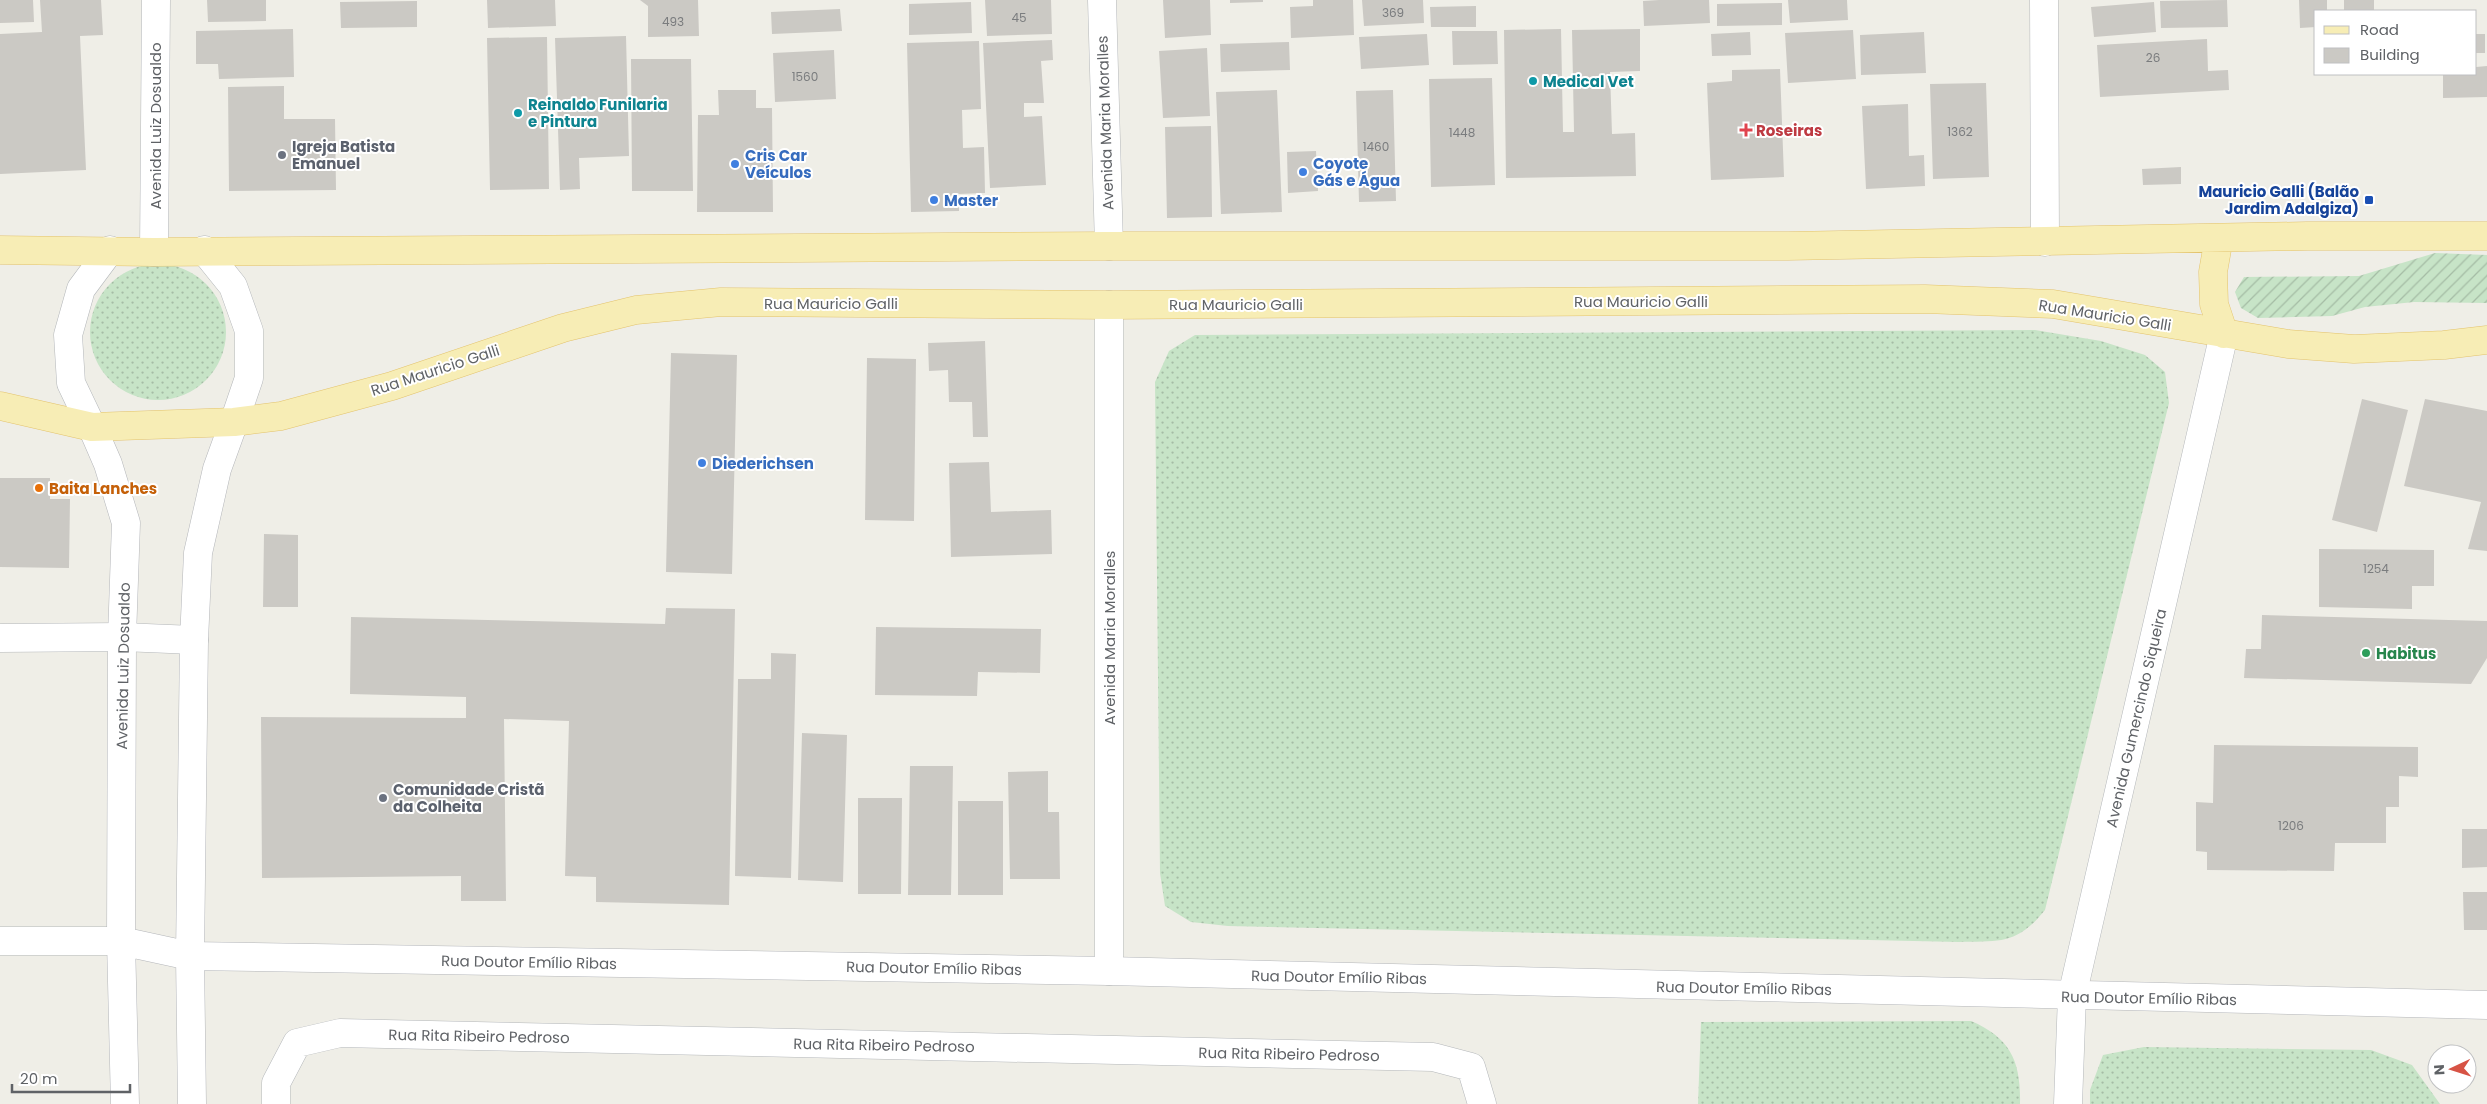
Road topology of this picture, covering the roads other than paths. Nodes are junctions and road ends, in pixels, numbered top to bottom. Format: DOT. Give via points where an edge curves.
graph roads {
  1 [pos="156,0"];
  2 [pos="1102,0"];
  3 [pos="2044,0"];
  4 [pos="2487,236"];
  5 [pos="2219,238"];
  6 [pos="2045,242"];
  7 [pos="1109,246"];
  8 [pos="0,250"];
  9 [pos="110,250"];
  10 [pos="204,250"];
  11 [pos="154,252"];
  12 [pos="1109,305"];
  13 [pos="2224,334"];
  14 [pos="2487,340"];
  15 [pos="0,406"];
  16 [pos="234,422"];
  17 [pos="92,427"];
  18 [pos="122,637"];
  19 [pos="0,638"];
  20 [pos="194,640"];
  21 [pos="0,941"];
  22 [pos="121,941"];
  23 [pos="190,956"];
  24 [pos="1109,971"];
  25 [pos="2072,996"];
  26 [pos="2487,1005"];
  27 [pos="125,1104"];
  28 [pos="192,1104"];
  29 [pos="276,1104"];
  30 [pos="1482,1104"];
  31 [pos="2068,1104"];
  1 -- 11 [label="street, Avenida Luiz Dosualdo"];
  2 -- 7 [label="street, Avenida Maria Moralles"];
  3 -- 6 [label="street"];
  4 -- 5 [label="main road"];
  5 -- 6 [label="main road"];
  5 -- 13 [label="main road" via="2213,272 2214,304"];
  6 -- 7 [label="main road" via="1788,246"];
  7 -- 10 [label="main road"];
  8 -- 9 [label="main road"];
  9 -- 11 [label="main road"];
  9 -- 17 [label="street, Avenida Luiz Dosualdo" via="81,289 68,335 71,383"];
  10 -- 11 [label="main road"];
  10 -- 16 [label="street" via="233,286 249,331 250,378"];
  12 -- 13 [label="main road, Rua Mauricio Galli" via="1925,299 2053,304"];
  12 -- 16 [label="main road, Rua Mauricio Galli" via="721,302 636,310 563,328 392,386 281,416"];
  12 -- 24 [label="street, Avenida Maria Moralles"];
  13 -- 14 [label="main road, Rua Mauricio Galli" via="2288,344 2354,349"];
  13 -- 25 [label="street, Avenida Gumercindo Siqueira"];
  15 -- 17 [label="main road, Rua Mauricio Galli"];
  16 -- 17 [label="main road, Rua Mauricio Galli"];
  16 -- 20 [label="street" via="217,469 198,553"];
  17 -- 18 [label="street, Avenida Luiz Dosualdo" via="108,464 126,523"];
  18 -- 19 [label="street"];
  18 -- 20 [label="street"];
  18 -- 22 [label="street, Avenida Luiz Dosualdo"];
  20 -- 23 [label="street"];
  21 -- 22 [label="street, Rua Doutor Emílio Ribas"];
  22 -- 23 [label="street, Rua Doutor Emílio Ribas"];
  22 -- 27 [label="street, Avenida Luiz Dosualdo"];
  23 -- 24 [label="street, Rua Doutor Emílio Ribas"];
  23 -- 28 [label="street"];
  24 -- 25 [label="street, Rua Doutor Emílio Ribas"];
  25 -- 26 [label="street, Rua Doutor Emílio Ribas"];
  25 -- 31 [label="street, Avenida Gumercindo Siqueira"];
  29 -- 30 [label="street, Rua Rita Ribeiro Pedroso" via="276,1083 297,1043 340,1033 1432,1057 1471,1067"];
}
